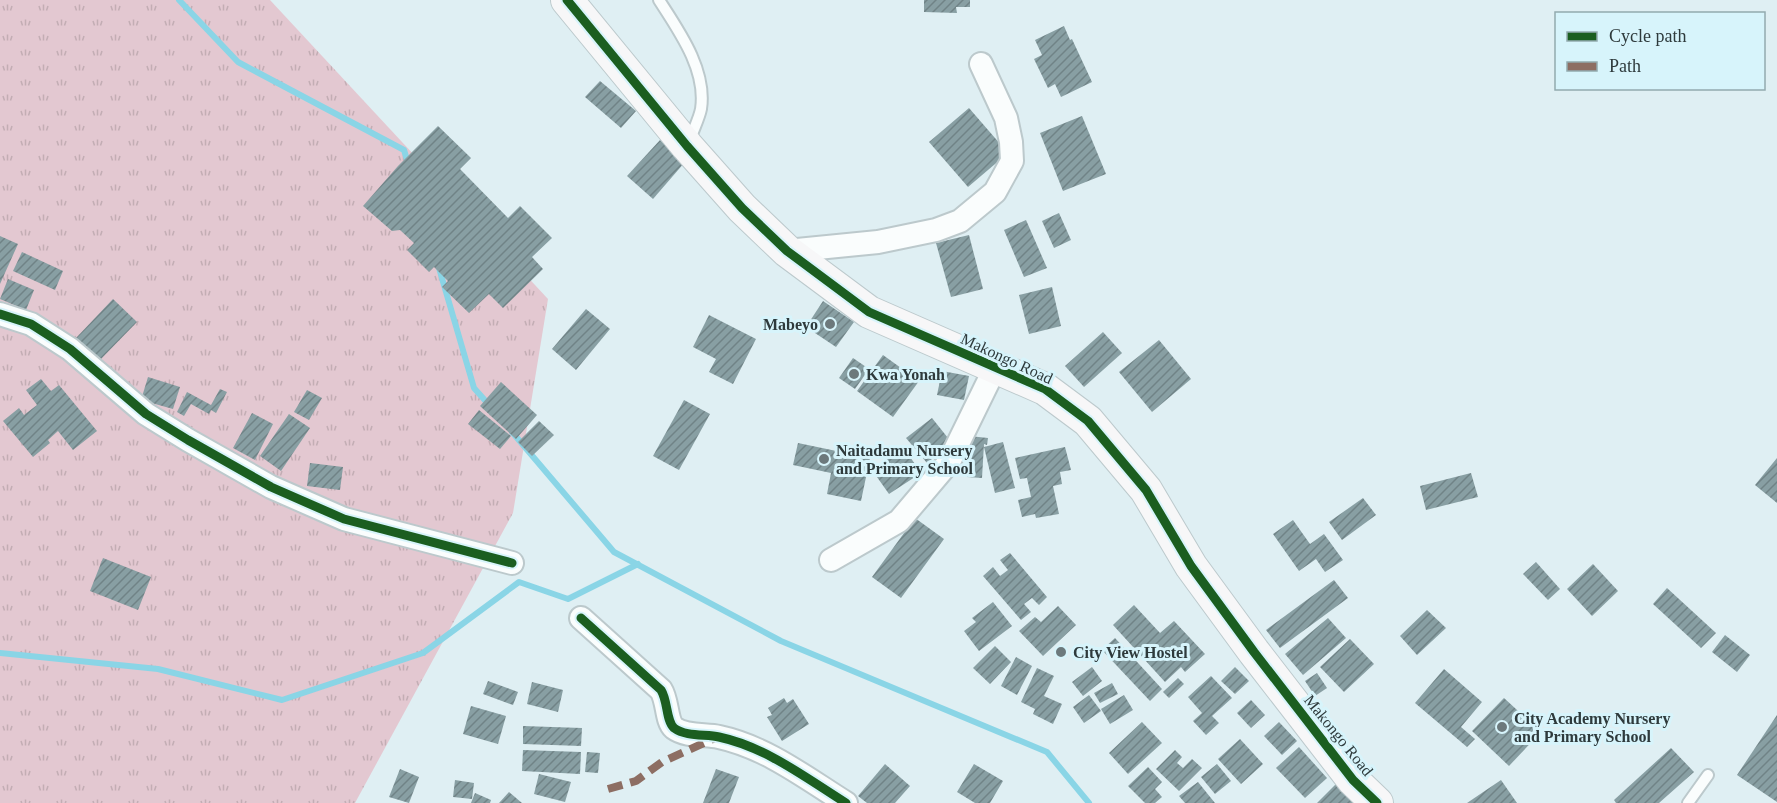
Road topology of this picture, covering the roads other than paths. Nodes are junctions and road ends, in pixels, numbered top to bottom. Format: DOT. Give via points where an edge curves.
graph roads {
  1 [pos="567,0"];
  2 [pos="659,0"];
  3 [pos="981,64"];
  4 [pos="687,146"];
  5 [pos="786,251"];
  6 [pos="0,314"];
  7 [pos="995,368"];
  8 [pos="831,560"];
  9 [pos="512,563"];
  10 [pos="581,618"];
  11 [pos="1708,775"];
  12 [pos="846,803"];
  13 [pos="1377,803"];
  14 [pos="1688,803"];
  1 -- 4 [label="street, Makongo Road"];
  2 -- 4 [label="lane" via="694,62 700,88 701,109"];
  3 -- 5 [label="street" via="1006,118 1011,142 1012,160 995,192 960,221 936,230 878,242"];
  4 -- 5 [label="street, Makongo Road"];
  5 -- 7 [label="street, Makongo Road" via="869,312"];
  6 -- 9 [label="street" via="31,324 70,349 146,414 271,487 344,519"];
  7 -- 8 [label="street" via="949,462 899,521"];
  7 -- 13 [label="street, Makongo Road" via="1045,389 1088,421 1146,490 1191,566 1261,661 1353,780"];
  10 -- 12 [label="street" via="661,690 673,727 744,744"];
  11 -- 14 [label="lane"];
}
